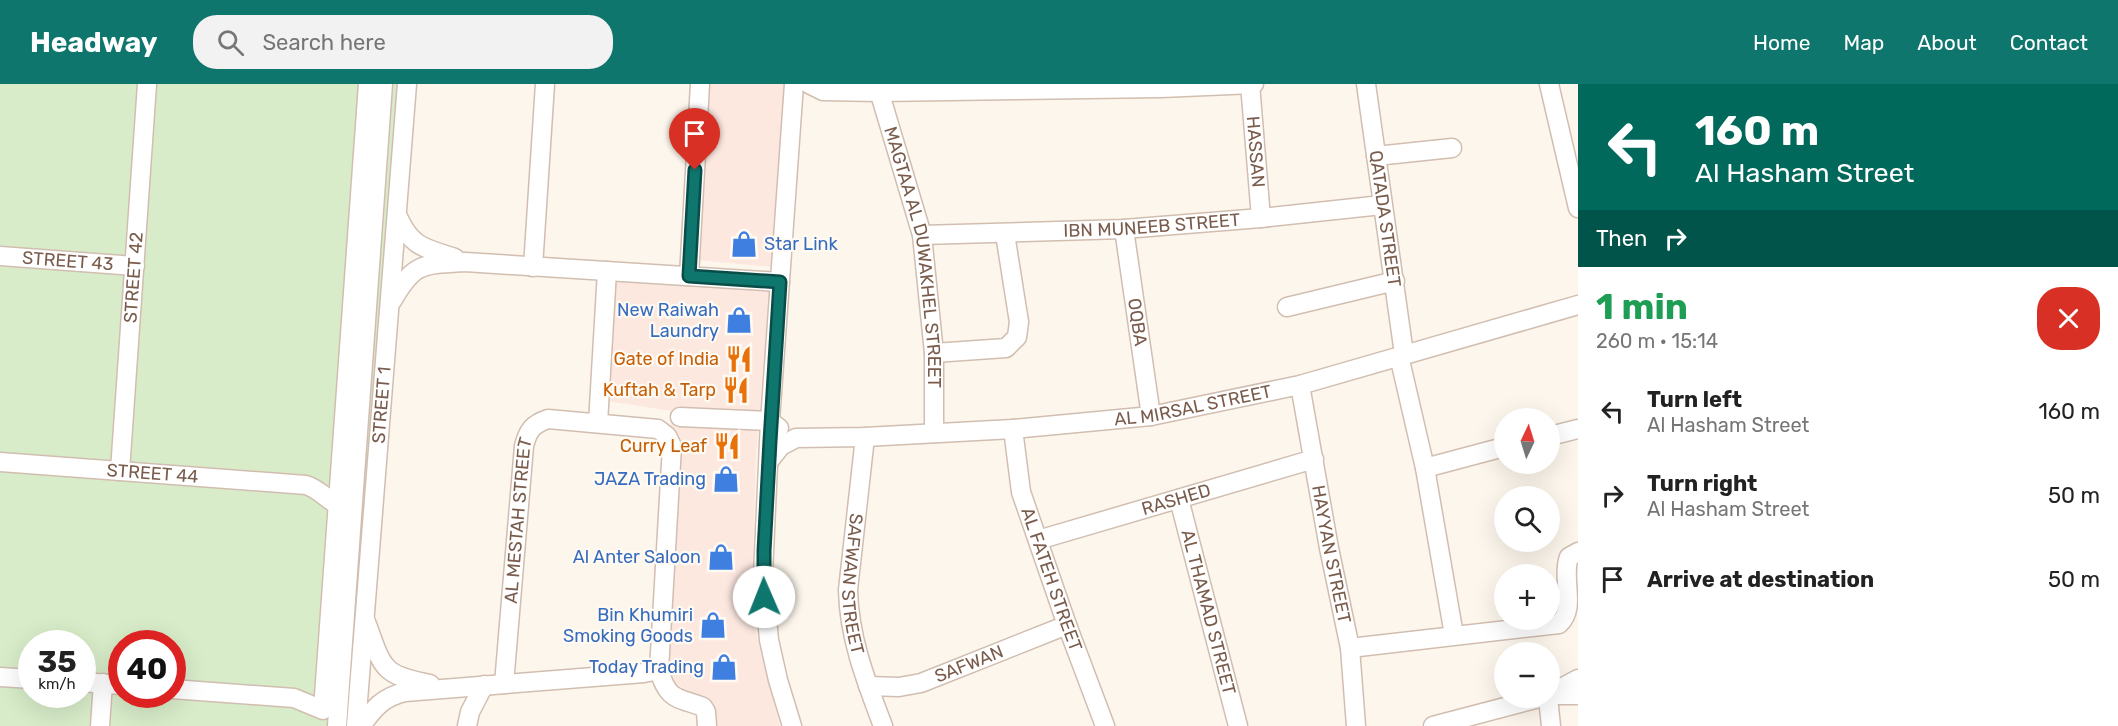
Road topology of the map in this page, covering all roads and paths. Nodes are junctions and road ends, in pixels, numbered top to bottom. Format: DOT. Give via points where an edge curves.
graph roads {
  1 [pos="147,84"];
  2 [pos="368,84"];
  3 [pos="383,84"];
  4 [pos="407,84"];
  5 [pos="545,84"];
  6 [pos="700,84"];
  7 [pos="794,84"];
  8 [pos="1252,84"];
  9 [pos="1366,84"];
  10 [pos="1549,84"];
  11 [pos="816,87"];
  12 [pos="1005,87"];
  13 [pos="878,88"];
  14 [pos="792,110"];
  15 [pos="1452,148"];
  16 [pos="1572,155"];
  17 [pos="1376,156"];
  18 [pos="1382,205"];
  19 [pos="1578,207"];
  20 [pos="397,214"];
  21 [pos="1261,218"];
  22 [pos="1124,229"];
  23 [pos="1005,234"];
  24 [pos="921,235"];
  25 [pos="0,256"];
  26 [pos="465,262"];
  27 [pos="135,266"];
  28 [pos="533,267"];
  29 [pos="607,271"];
  30 [pos="689,276"];
  31 [pos="1395,281"];
  32 [pos="780,282"];
  33 [pos="1578,305"];
  34 [pos="389,306"];
  35 [pos="1287,307"];
  36 [pos="934,353"];
  37 [pos="1401,355"];
  38 [pos="1300,385"];
  39 [pos="1151,416"];
  40 [pos="680,417"];
  41 [pos="771,421"];
  42 [pos="598,423"];
  43 [pos="1013,429"];
  44 [pos="1578,429"];
  45 [pos="934,433"];
  46 [pos="1560,434"];
  47 [pos="796,438"];
  48 [pos="865,438"];
  49 [pos="1494,450"];
  50 [pos="1314,459"];
  51 [pos="769,461"];
  52 [pos="0,462"];
  53 [pos="1425,468"];
  54 [pos="340,470"];
  55 [pos="120,471"];
  56 [pos="306,484"];
  57 [pos="1179,499"];
  58 [pos="338,504"];
  59 [pos="1038,540"];
  60 [pos="1578,552"];
  61 [pos="364,617"];
  62 [pos="1067,625"];
  63 [pos="1454,635"];
  64 [pos="1350,648"];
  65 [pos="659,670"];
  66 [pos="0,677"];
  67 [pos="18,678"];
  68 [pos="1578,679"];
  69 [pos="96,683"];
  70 [pos="103,684"];
  71 [pos="108,684"];
  72 [pos="504,684"];
  73 [pos="324,685"];
  74 [pos="484,685"];
  75 [pos="868,686"];
  76 [pos="450,687"];
  77 [pos="186,690"];
  78 [pos="1560,690"];
  79 [pos="1578,695"];
  80 [pos="1560,696"];
  81 [pos="294,698"];
  82 [pos="1501,708"];
  83 [pos="1550,708"];
  84 [pos="100,726"];
  85 [pos="337,726"];
  86 [pos="356,726"];
  87 [pos="361,726"];
  88 [pos="467,726"];
  89 [pos="707,726"];
  90 [pos="792,726"];
  91 [pos="882,726"];
  92 [pos="1105,726"];
  93 [pos="1238,726"];
  94 [pos="1356,726"];
  95 [pos="1433,726"];
  96 [pos="1551,726"];
  1 -- 27 [label="street, STREET 42"];
  2 -- 54 [label="street, STREET 1"];
  3 -- 85 [label="street, STREET 1"];
  4 -- 20 [label="street, STREET 1"];
  5 -- 28 [label="street"];
  6 -- 30 [label="street"];
  7 -- 14 [label="street"];
  8 -- 12 [label="street"];
  8 -- 21 [label="street, HASSAN"];
  9 -- 17 [label="street, QATADA STREET"];
  10 -- 16 [label="street"];
  11 -- 13 [label="street"];
  11 -- 14 [label="street"];
  12 -- 13 [label="street"];
  13 -- 24 [label="street, MAGTAA AL DUWAKHEL STREET"];
  14 -- 32 [label="street"];
  15 -- 17 [label="street"];
  16 -- 19 [label="street"];
  17 -- 18 [label="street, QATADA STREET"];
  18 -- 21 [label="street, IBN MUNEEB STREET"];
  18 -- 31 [label="street, QATADA STREET"];
  20 -- 26 [label="street" via="414,242"];
  20 -- 34 [label="street, STREET 1"];
  21 -- 22 [label="street, IBN MUNEEB STREET"];
  22 -- 23 [label="street, IBN MUNEEB STREET"];
  22 -- 39 [label="street, OQBA"];
  23 -- 24 [label="street, IBN MUNEEB STREET"];
  23 -- 36 [label="street" via="1019,322 1017,337 1006,348"];
  24 -- 36 [label="street, MAGTAA AL DUWAKHEL STREET"];
  25 -- 27 [label="street, STREET 43"];
  26 -- 28 [label="street"];
  26 -- 34 [label="street" via="421,266 404,281"];
  27 -- 55 [label="street, STREET 42"];
  28 -- 29 [label="street"];
  29 -- 30 [label="street"];
  29 -- 42 [label="street"];
  30 -- 32 [label="street"];
  31 -- 35 [label="street"];
  31 -- 37 [label="street, QATADA STREET"];
  32 -- 41 [label="street"];
  33 -- 37 [label="street, AL MIRSAL STREET"];
  34 -- 61 [label="street, STREET 1"];
  36 -- 45 [label="street, MAGTAA AL DUWAKHEL STREET"];
  37 -- 38 [label="street, AL MIRSAL STREET"];
  37 -- 53 [label="street, QATADA STREET"];
  38 -- 39 [label="street, AL MIRSAL STREET"];
  38 -- 50 [label="street, HAYYAN STREET"];
  39 -- 43 [label="street, AL MIRSAL STREET"];
  40 -- 41 [label="street"];
  41 -- 47 [label="street"];
  41 -- 51 [label="street"];
  42 -- 65 [label="street, AL MESTAH STREET" via="658,429 672,446"];
  42 -- 72 [label="street, AL MESTAH STREET" via="548,419 527,433"];
  43 -- 45 [label="street, AL MIRSAL STREET"];
  43 -- 59 [label="street, AL FATEH STREET" via="1021,492"];
  44 -- 46 [label="street"];
  45 -- 48 [label="street, AL MIRSAL STREET"];
  47 -- 48 [label="street, AL MIRSAL STREET"];
  47 -- 51 [label="street"];
  48 -- 75 [label="street, SAFWAN STREET" via="848,590 851,631"];
  49 -- 53 [label="street"];
  50 -- 57 [label="street, RASHED"];
  50 -- 64 [label="street, HAYYAN STREET"];
  51 -- 90 [label="street" via="764,597 773,660"];
  52 -- 55 [label="street, STREET 44"];
  53 -- 63 [label="street, QATADA STREET"];
  54 -- 56 [label="street, STREET 44"];
  54 -- 58 [label="street, STREET 1"];
  55 -- 56 [label="street, STREET 44"];
  56 -- 58 [label="street"];
  57 -- 59 [label="street, RASHED"];
  57 -- 93 [label="street, AL THAMAD STREET"];
  58 -- 73 [label="street, STREET 1"];
  59 -- 62 [label="street, AL FATEH STREET"];
  60 -- 63 [label="street" via="1569,557 1565,567 1568,608 1559,624"];
  61 -- 76 [label="street" via="383,664 395,676"];
  61 -- 86 [label="street, STREET 1"];
  62 -- 75 [label="street, SAFWAN" via="921,683"];
  62 -- 92 [label="street, AL FATEH STREET"];
  63 -- 64 [label="street"];
  64 -- 94 [label="street, HAYYAN STREET"];
  65 -- 72 [label="street"];
  65 -- 89 [label="street, AL MESTAH STREET" via="666,690 703,707"];
  66 -- 67 [label="street"];
  68 -- 78 [label="street"];
  69 -- 70 [label="street"];
  70 -- 71 [label="street"];
  70 -- 84 [label="street"];
  72 -- 74 [label="street"];
  73 -- 81 [label="street"];
  73 -- 81 [label="street, STREET 1" via="323,710"];
  74 -- 76 [label="street"];
  74 -- 88 [label="street"];
  75 -- 91 [label="street, SAFWAN STREET"];
  76 -- 87 [label="street" via="394,694 377,705"];
  77 -- 81 [label="street"];
  79 -- 80 [label="street"];
  82 -- 95 [label="street"];
  83 -- 96 [label="street"];
}
